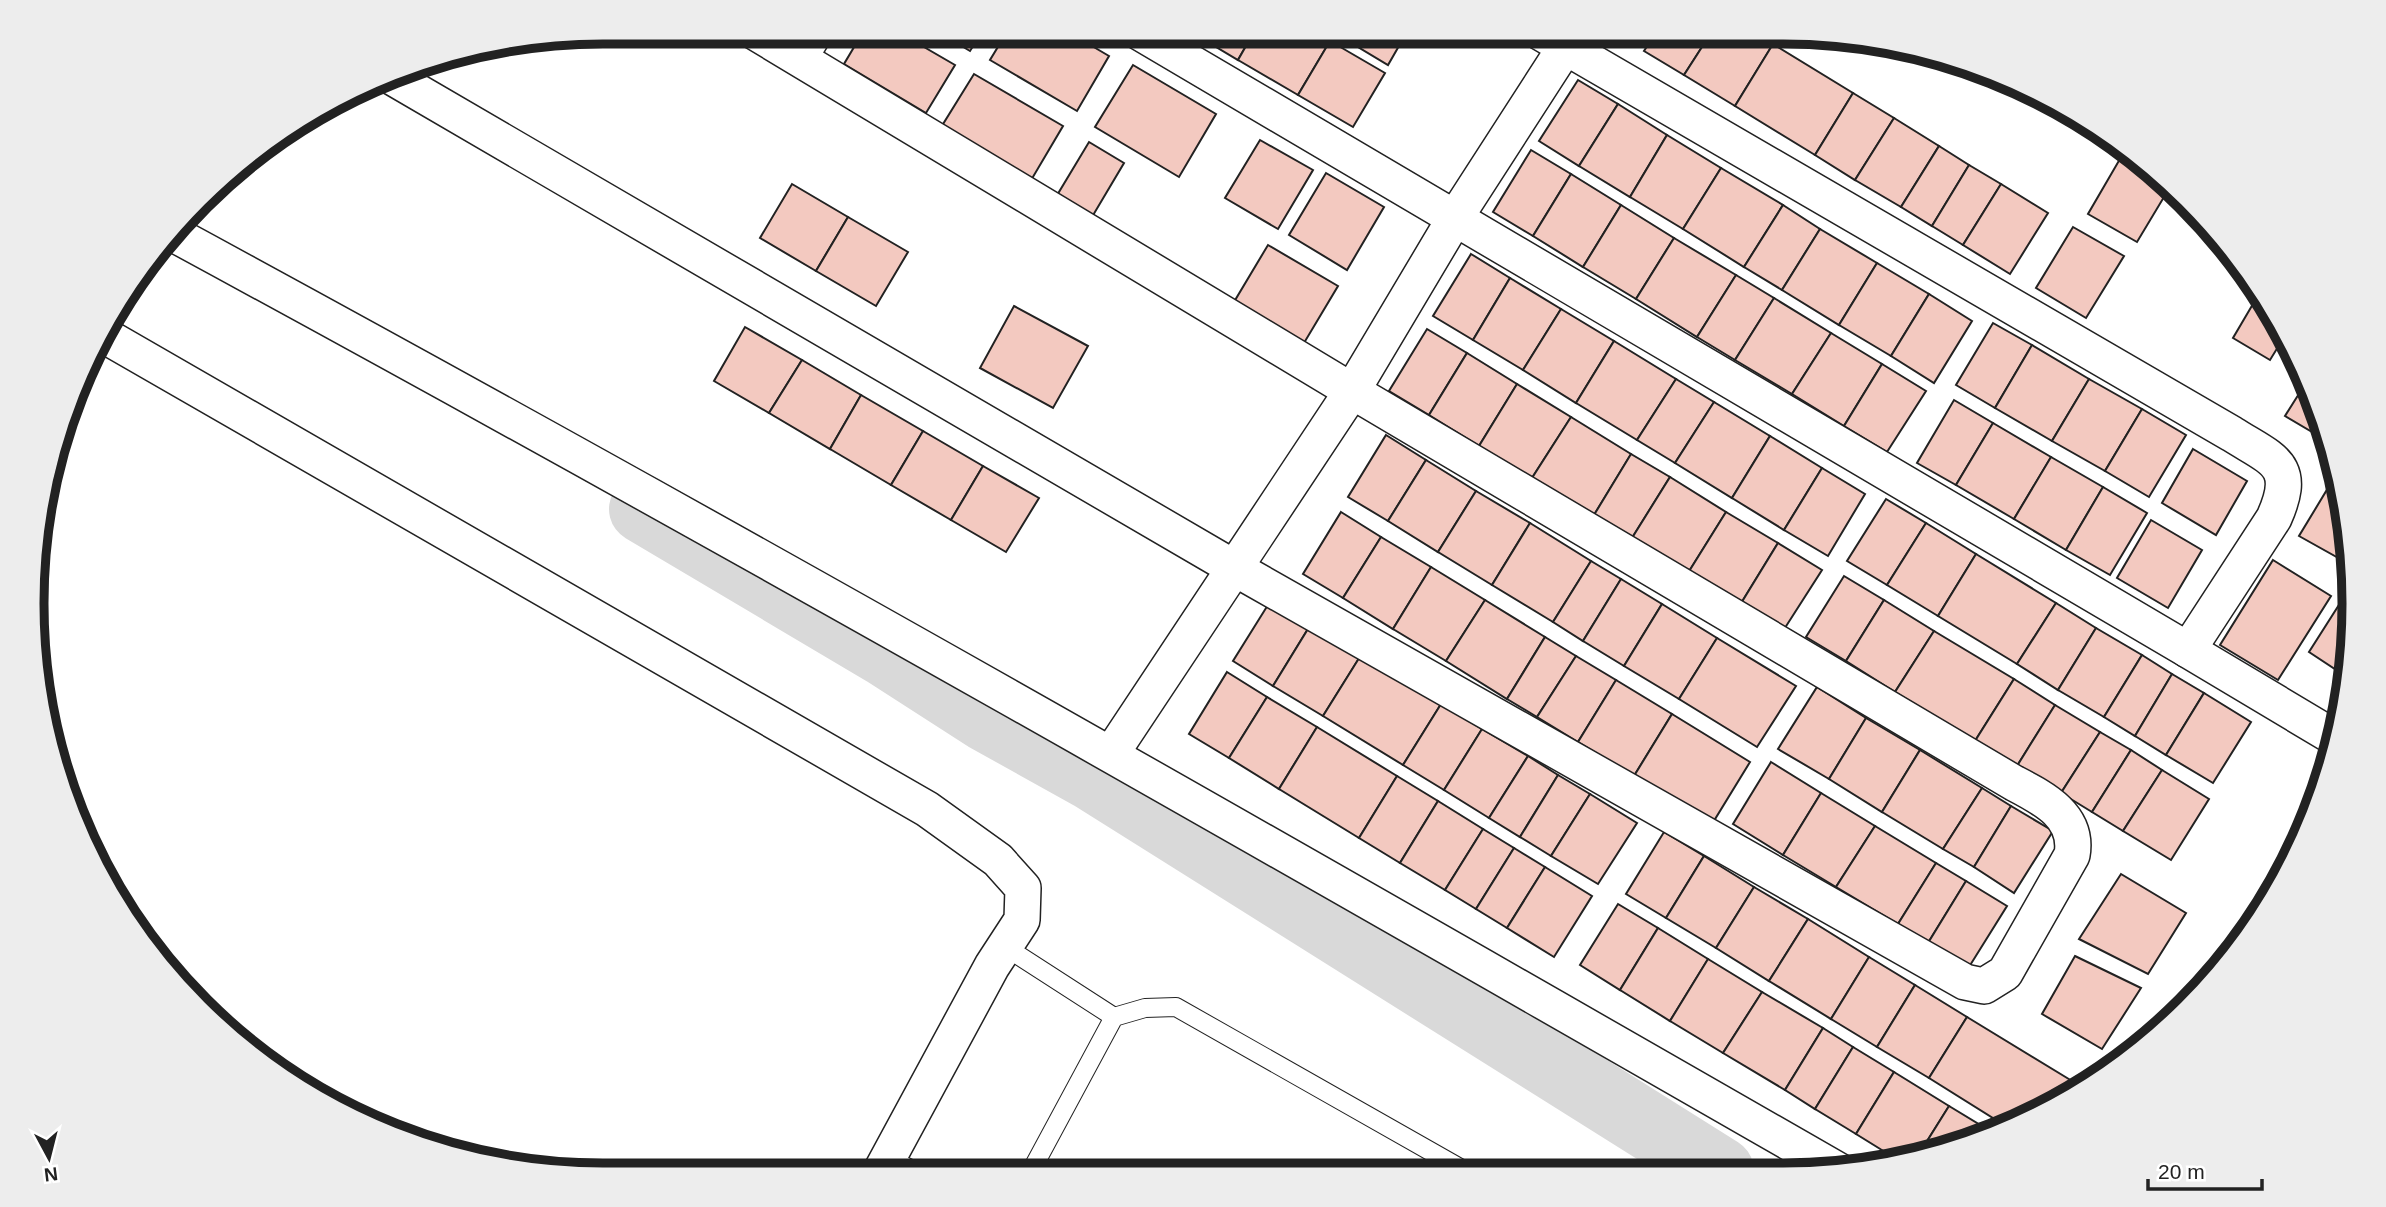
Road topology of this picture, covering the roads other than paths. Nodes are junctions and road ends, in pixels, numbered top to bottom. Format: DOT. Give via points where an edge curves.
graph roads {
  1 [pos="808,44"];
  2 [pos="1159,44"];
  3 [pos="1556,44"];
  4 [pos="1572,44"];
  5 [pos="401,81"];
  6 [pos="1455,218"];
  7 [pos="180,238"];
  8 [pos="111,339"];
  9 [pos="1352,391"];
  10 [pos="1236,569"];
  11 [pos="2188,650"];
  12 [pos="2327,732"];
  13 [pos="1111,754"];
  14 [pos="1004,946"];
  15 [pos="1115,1017"];
  16 [pos="1823,1162"];
  17 [pos="901,1163"];
  18 [pos="1035,1163"];
  19 [pos="1451,1163"];
  1 -- 9 [label="street"];
  2 -- 6 [label="street"];
  3 -- 6 [label="street"];
  4 -- 11 [label="street" via="2279,465 2285,482 2274,518"];
  5 -- 10 [label="street"];
  6 -- 9 [label="street"];
  6 -- 11 [label="street"];
  7 -- 13 [label="street"];
  8 -- 14 [label="street" via="927,809 998,860 1023,888 1021,920"];
  9 -- 10 [label="street"];
  9 -- 10 [label="street" via="2046,800 2066,819 2074,842 2072,855 2005,973 1984,986 1965,982"];
  10 -- 13 [label="street"];
  11 -- 12 [label="street"];
  13 -- 16 [label="street"];
  14 -- 15 [label="lane"];
  14 -- 17 [label="street"];
  15 -- 18 [label="lane"];
  15 -- 19 [label="lane" via="1145,1008 1176,1006"];
}
